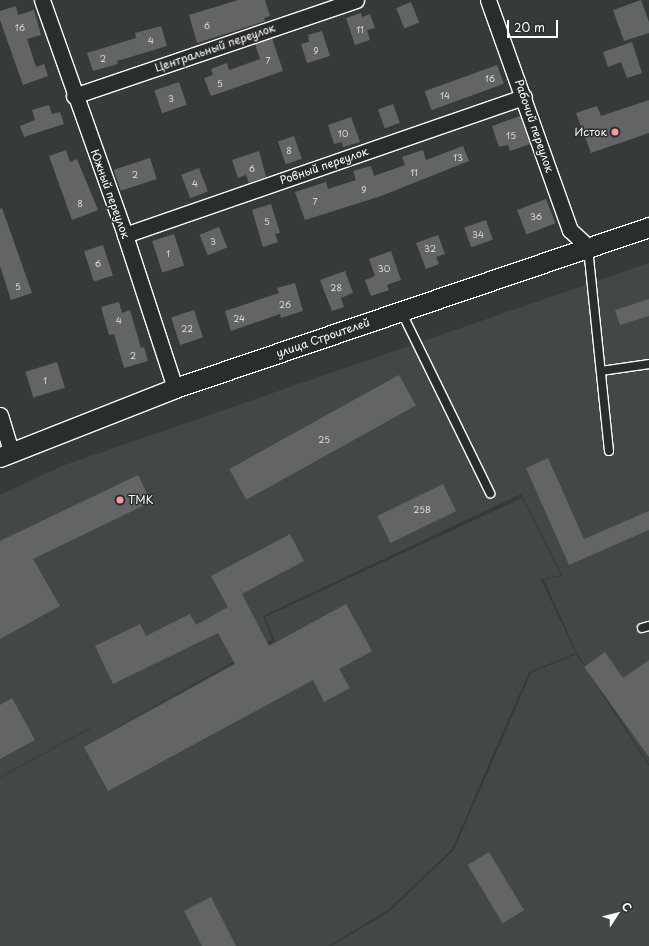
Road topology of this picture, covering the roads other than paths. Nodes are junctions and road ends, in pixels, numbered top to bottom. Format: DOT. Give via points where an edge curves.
graph roads {
  1 [pos="42,0"];
  2 [pos="356,0"];
  3 [pos="488,0"];
  4 [pos="74,96"];
  5 [pos="524,97"];
  6 [pos="649,227"];
  7 [pos="125,235"];
  8 [pos="588,247"];
  9 [pos="401,311"];
  10 [pos="649,364"];
  11 [pos="601,371"];
  12 [pos="175,388"];
  13 [pos="0,416"];
  14 [pos="609,451"];
  15 [pos="5,454"];
  16 [pos="490,493"];
  1 -- 4 [label="street, Южный переулок"];
  2 -- 4 [label="street, Центральный переулок"];
  3 -- 5 [label="street, Рабочий переулок"];
  4 -- 7 [label="street, Южный переулок"];
  5 -- 7 [label="street, Ровный переулок"];
  5 -- 8 [label="street, Рабочий переулок" via="570,230"];
  6 -- 8 [label="street, улица Строителей"];
  7 -- 12 [label="street, Южный переулок"];
  8 -- 9 [label="street, улица Строителей"];
  8 -- 11 [label="lane"];
  9 -- 12 [label="street, улица Строителей"];
  9 -- 16 [label="lane"];
  10 -- 11 [label="lane"];
  11 -- 14 [label="lane"];
  12 -- 15 [label="street, улица Строителей"];
  13 -- 15 [label="street"];
}
